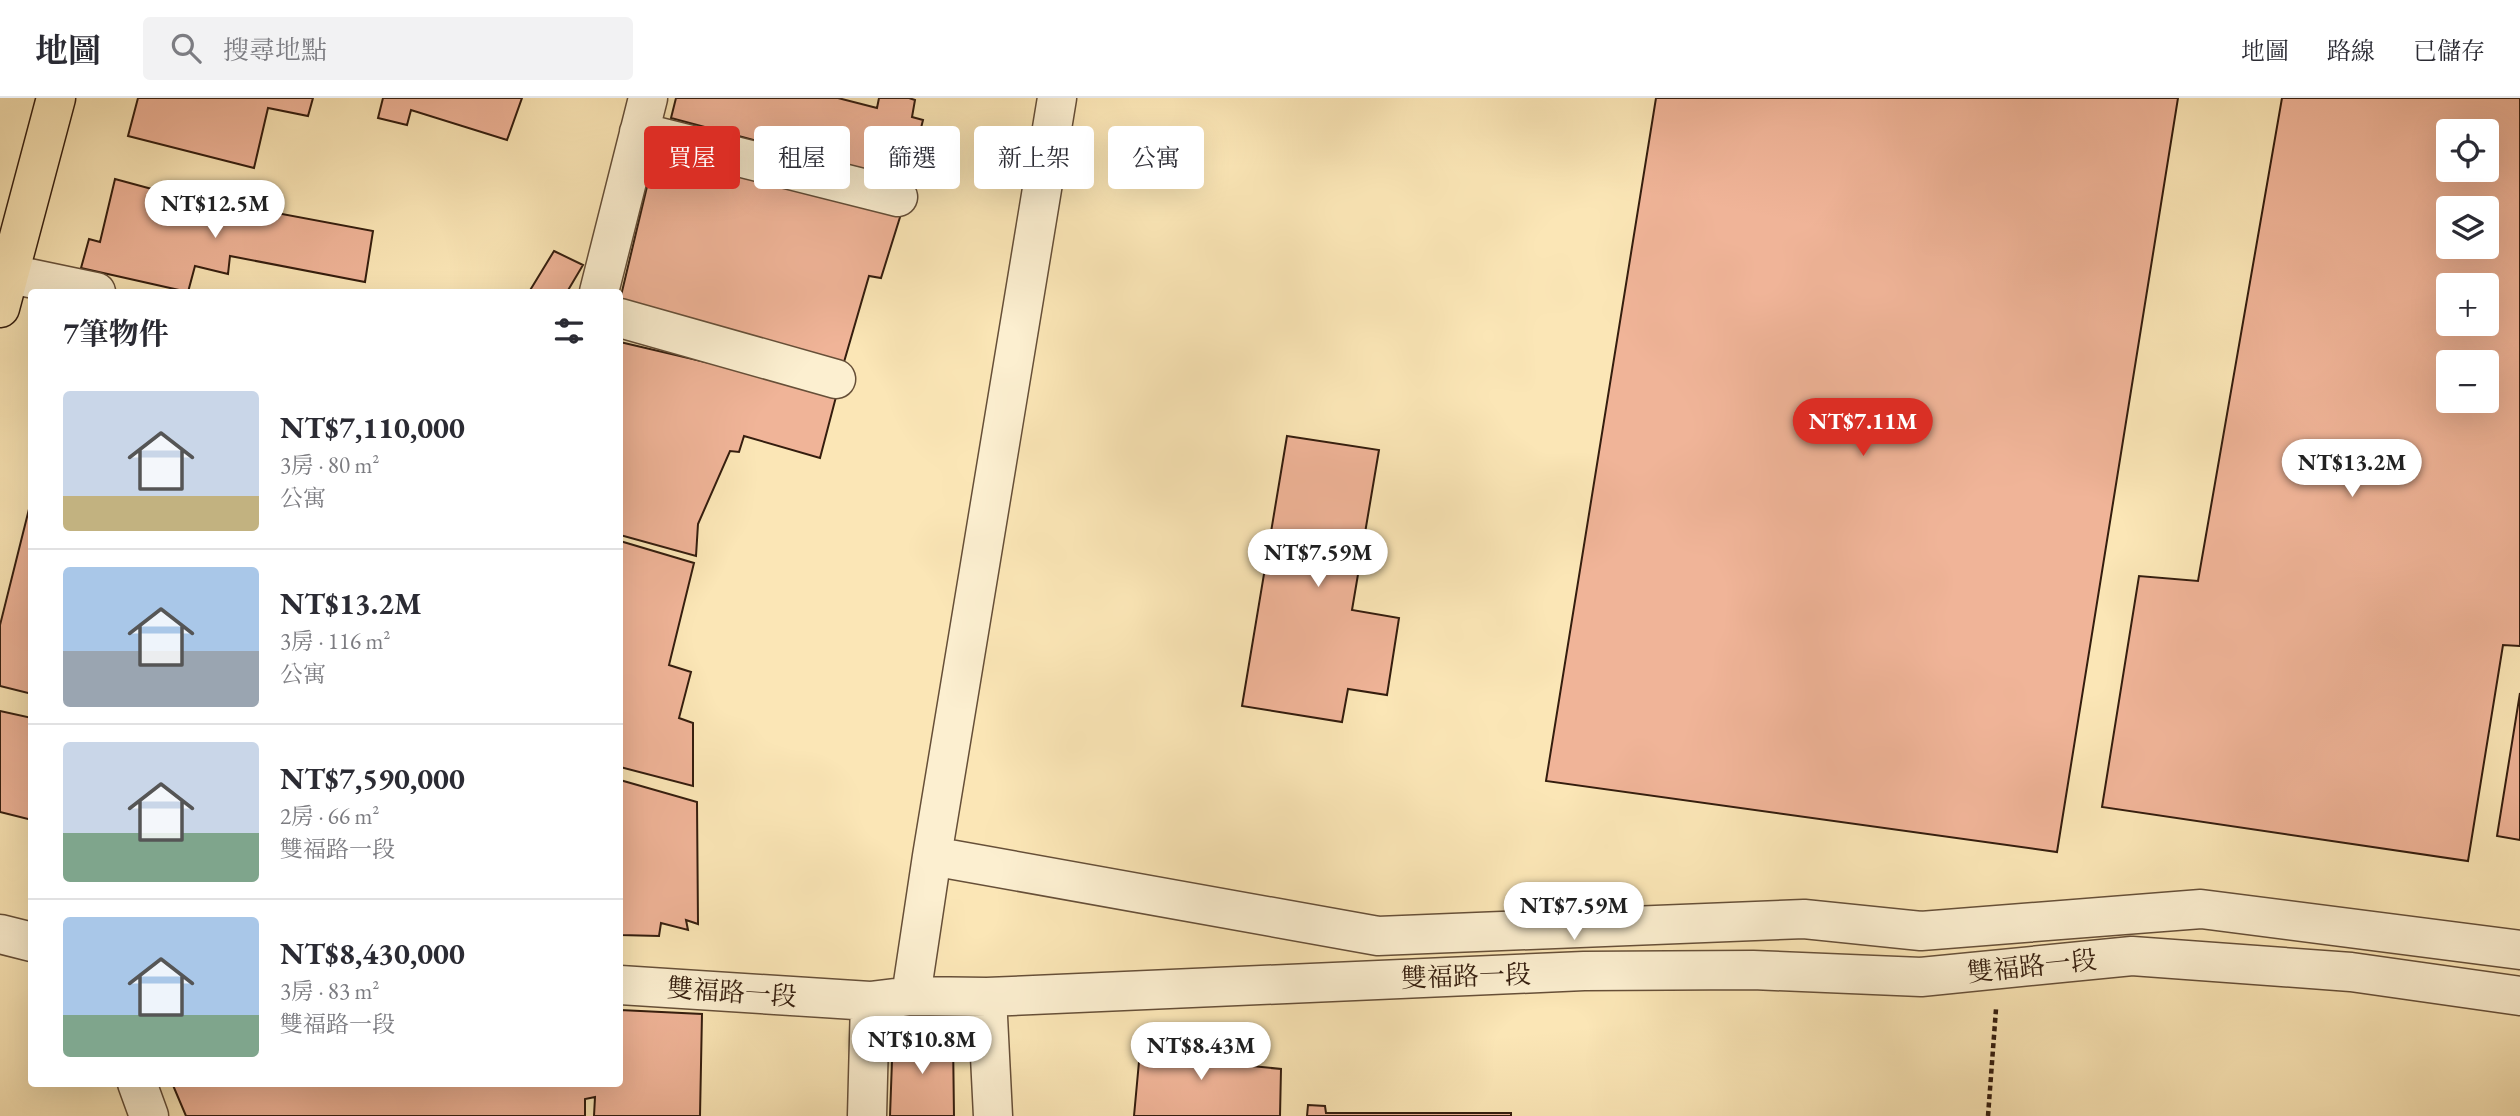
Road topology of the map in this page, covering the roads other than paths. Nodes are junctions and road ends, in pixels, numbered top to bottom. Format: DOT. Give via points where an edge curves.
graph roads {
  1 [pos="56,98"];
  2 [pos="1057,98"];
  3 [pos="643,115"];
  4 [pos="898,197"];
  5 [pos="600,289"];
  6 [pos="5,291"];
  7 [pos="28,291"];
  8 [pos="623,319"];
  9 [pos="836,379"];
  10 [pos="932,856"];
  11 [pos="0,934"];
  12 [pos="28,941"];
  13 [pos="2520,950"];
  14 [pos="623,985"];
  15 [pos="911,996"];
  16 [pos="2520,996"];
  17 [pos="986,997"];
  18 [pos="870,1001"];
  19 [pos="138,1087"];
  20 [pos="149,1116"];
  21 [pos="867,1116"];
  22 [pos="993,1116"];
  1 -- 6 [label="main road"];
  2 -- 10 [label="street"];
  3 -- 4 [label="street"];
  3 -- 5 [label="street"];
  6 -- 7 [label="street"];
  8 -- 9 [label="street"];
  10 -- 13 [label="street" via="1378,936 1804,919 1921,931 2201,909"];
  10 -- 15 [label="street"];
  11 -- 12 [label="street"];
  14 -- 18 [label="street, 雙福路一段"];
  15 -- 17 [label="street, 雙福路一段"];
  15 -- 18 [label="street, 雙福路一段"];
  16 -- 17 [label="street, 雙福路一段" via="2351,972 2132,956 1921,977 1753,970 1584,971"];
  17 -- 22 [label="street"];
  18 -- 21 [label="street"];
  19 -- 20 [label="street"];
}
